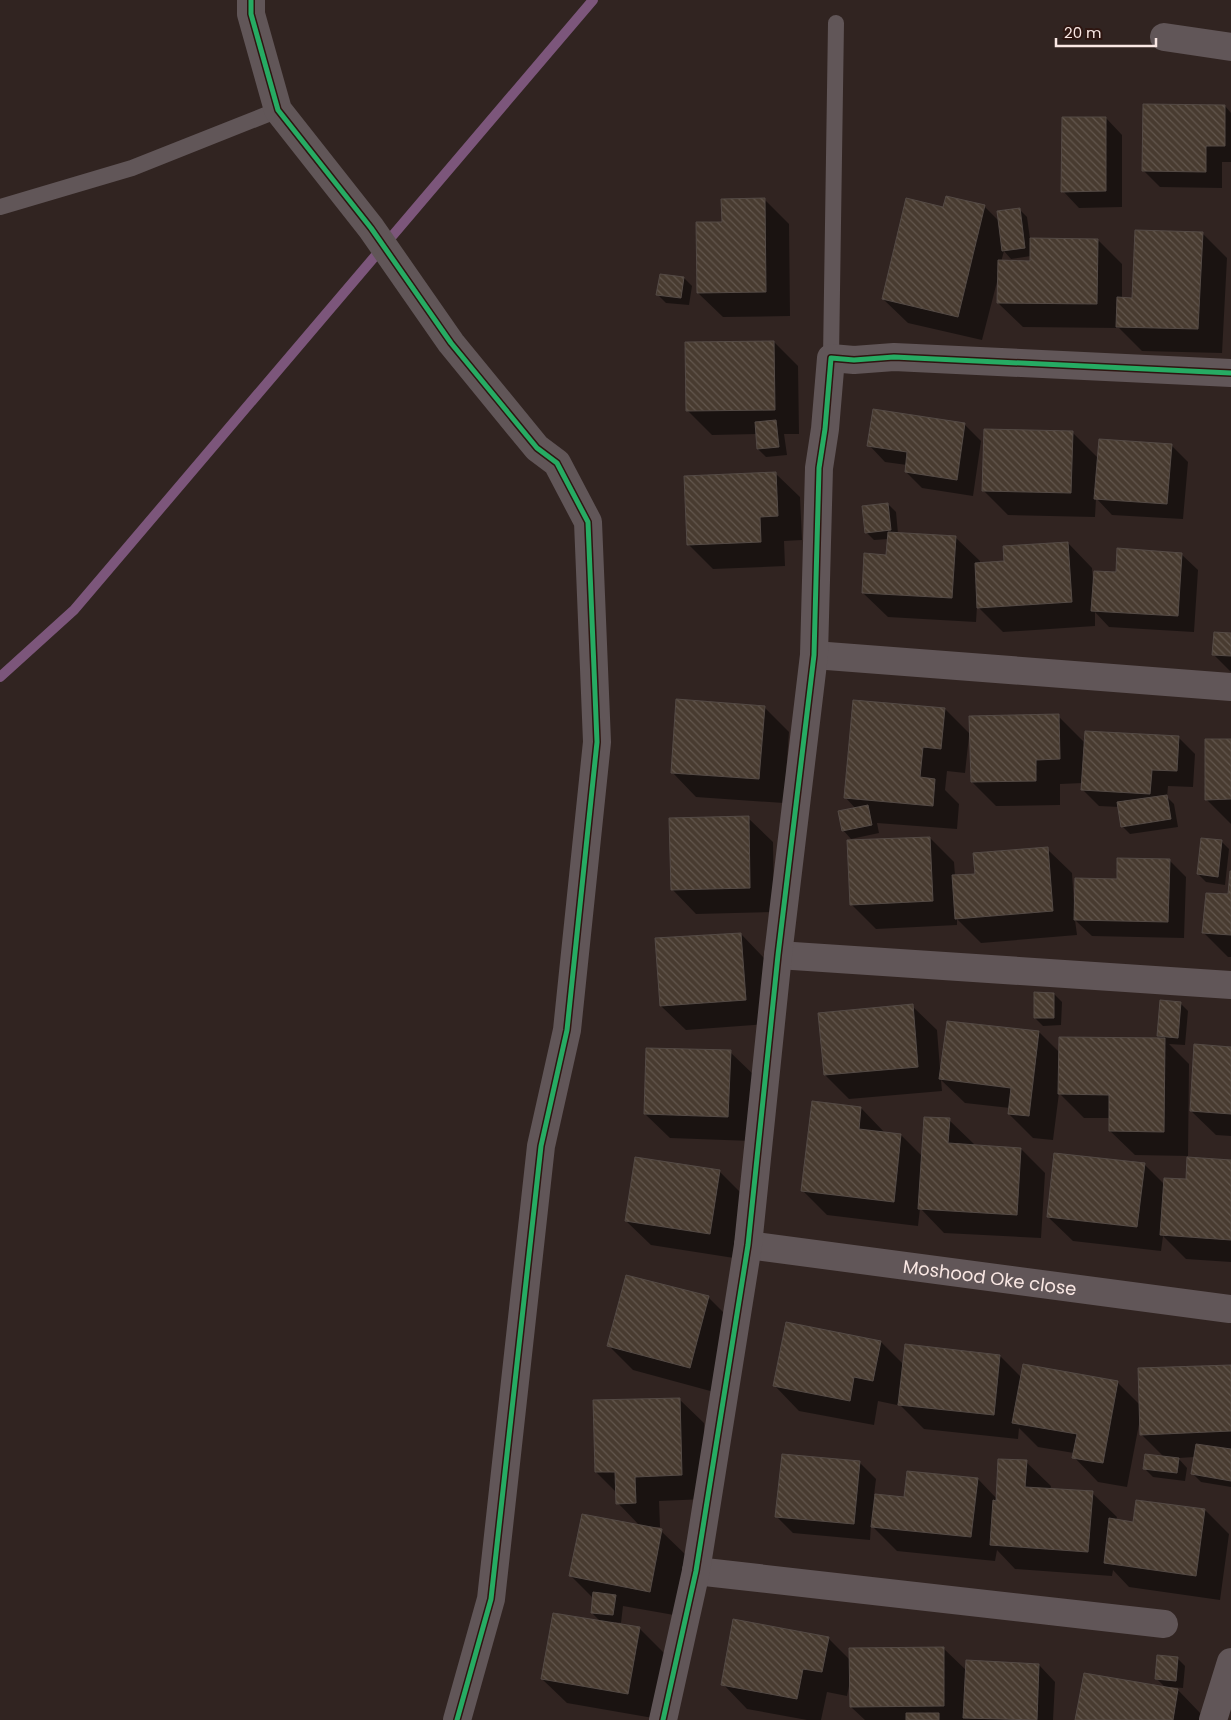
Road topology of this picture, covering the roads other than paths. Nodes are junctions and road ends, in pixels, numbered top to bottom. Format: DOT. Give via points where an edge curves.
graph roads {
  1 [pos="252,0"];
  2 [pos="836,23"];
  3 [pos="1164,37"];
  4 [pos="1231,47"];
  5 [pos="278,110"];
  6 [pos="0,207"];
  7 [pos="831,358"];
  8 [pos="1231,373"];
  9 [pos="814,654"];
  10 [pos="1231,687"];
  11 [pos="778,955"];
  12 [pos="1231,985"];
  13 [pos="748,1246"];
  14 [pos="1230,1309"];
  15 [pos="696,1571"];
  16 [pos="1164,1624"];
  17 [pos="1231,1662"];
  18 [pos="457,1720"];
  19 [pos="663,1720"];
  20 [pos="1213,1720"];
  1 -- 5 [label="street" via="251,14"];
  2 -- 7 [label="lane"];
  3 -- 4 [label="street"];
  5 -- 6 [label="lane" via="132,168"];
  5 -- 18 [label="street" via="371,228 450,343 537,448 557,462 588,522 597,742 567,1030 541,1146 491,1599"];
  7 -- 8 [label="street" via="903,358"];
  7 -- 9 [label="street" via="819,468"];
  9 -- 10 [label="street"];
  9 -- 11 [label="street"];
  11 -- 12 [label="street"];
  11 -- 13 [label="street"];
  13 -- 14 [label="street, Moshood Oke close"];
  13 -- 15 [label="street"];
  15 -- 16 [label="street"];
  15 -- 19 [label="street"];
  17 -- 20 [label="street"];
}
